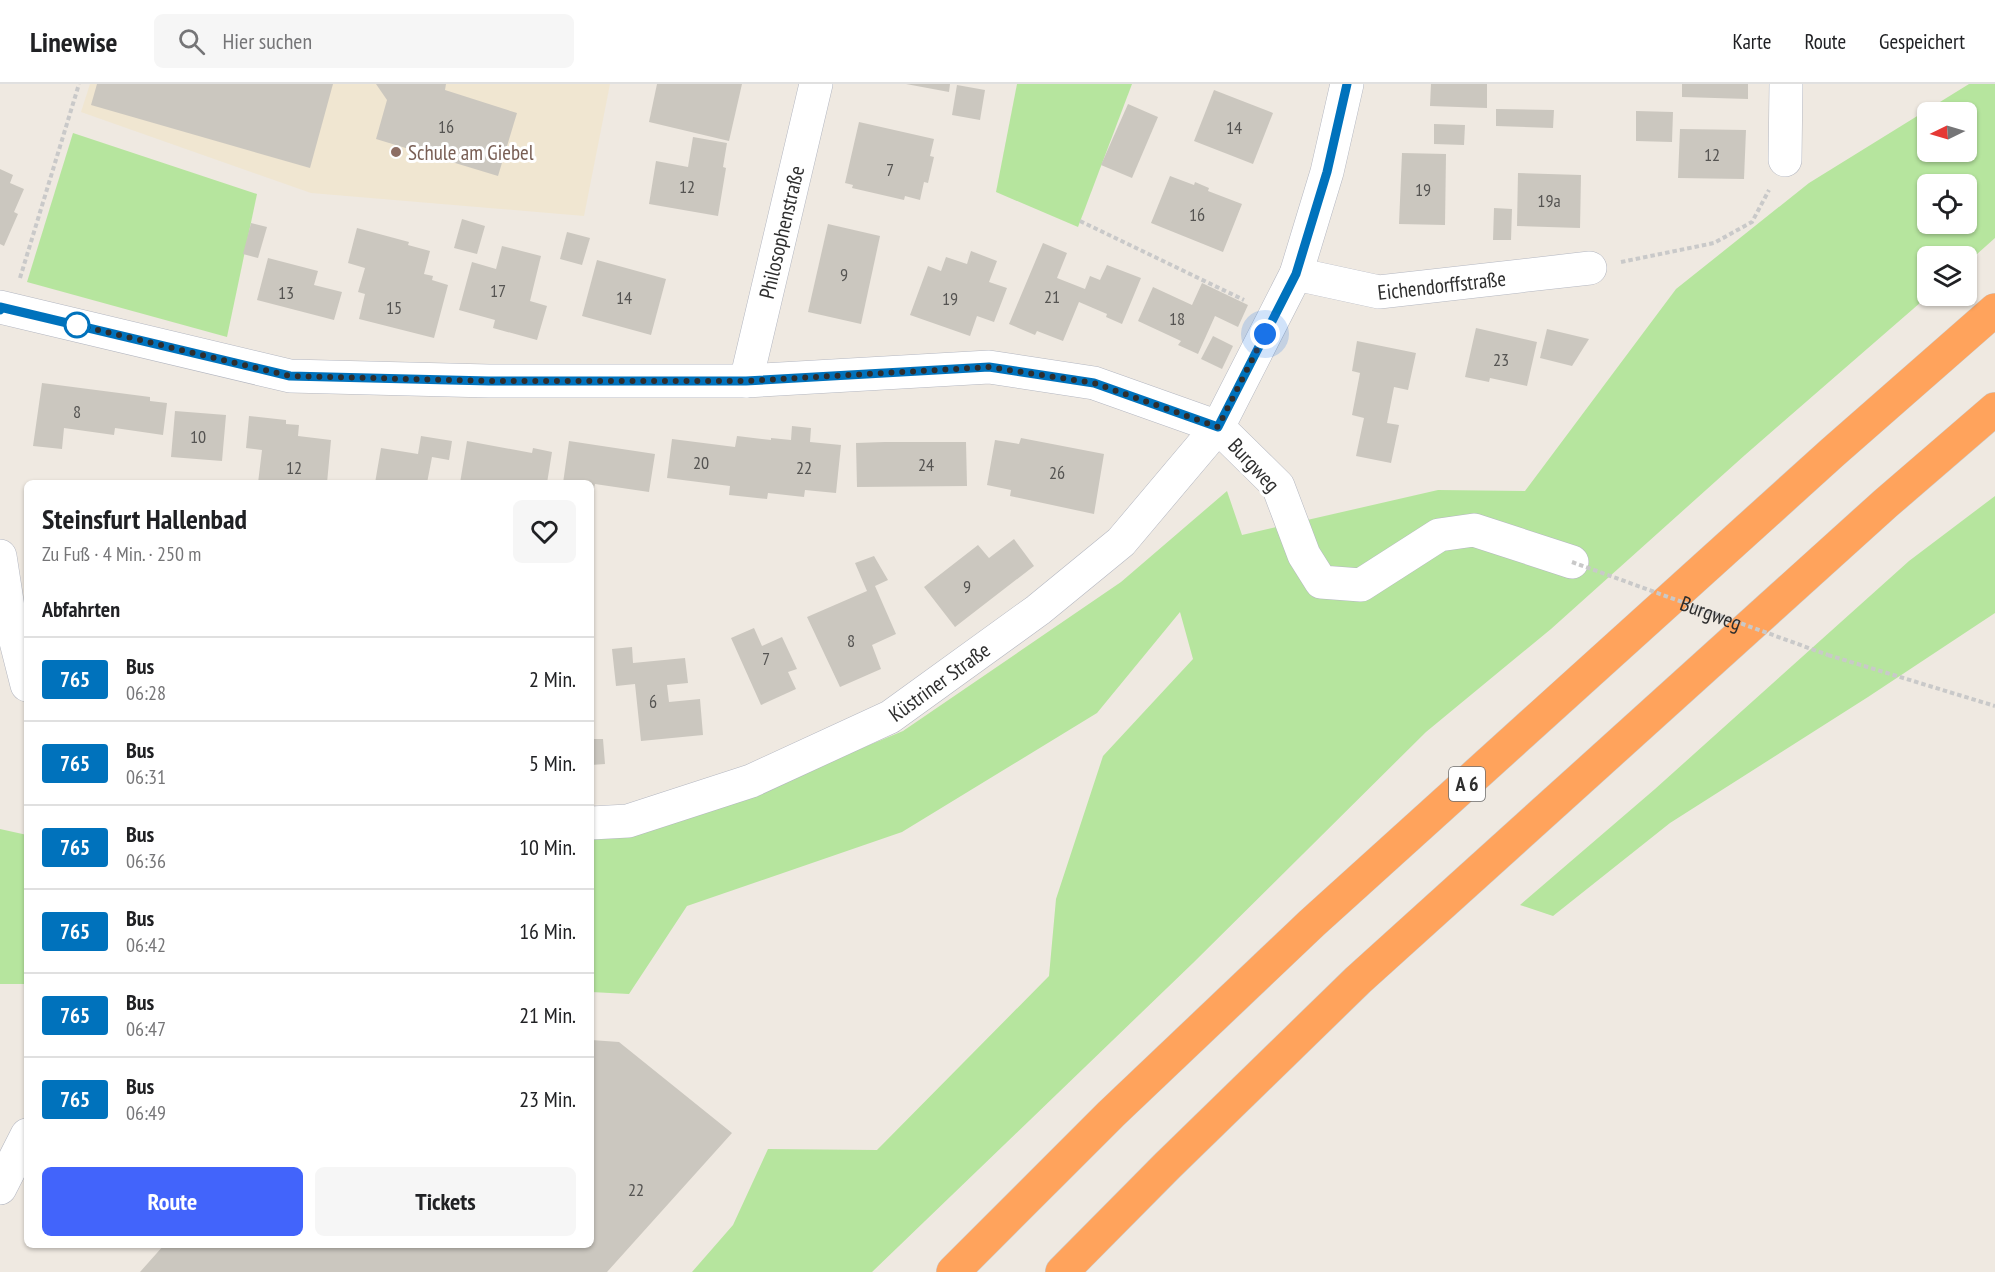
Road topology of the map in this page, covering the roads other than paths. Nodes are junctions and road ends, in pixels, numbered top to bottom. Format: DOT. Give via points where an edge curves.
graph roads {
  1 [pos="816,84"];
  2 [pos="1347,84"];
  3 [pos="1786,84"];
  4 [pos="1785,160"];
  5 [pos="1590,268"];
  6 [pos="1296,274"];
  7 [pos="2,309"];
  8 [pos="1995,310"];
  9 [pos="746,381"];
  10 [pos="1995,409"];
  11 [pos="1218,427"];
  12 [pos="0,556"];
  13 [pos="1572,562"];
  14 [pos="5,615"];
  15 [pos="24,675"];
  16 [pos="594,824"];
  17 [pos="24,1141"];
  18 [pos="0,1188"];
  19 [pos="952,1272"];
  20 [pos="1062,1272"];
  1 -- 9 [label="street, Philosophenstraße"];
  2 -- 6 [label="street" via="1327,172"];
  3 -- 4 [label="street"];
  5 -- 6 [label="street, Eichendorffstraße" via="1379,292"];
  6 -- 11 [label="street"];
  7 -- 9 [label="street, Burgweg" via="290,376"];
  8 -- 19 [label="highway, A 6" via="1312,923"];
  9 -- 11 [label="street, Burgweg" via="989,367 1094,383"];
  10 -- 20 [label="highway" via="1358,980"];
  11 -- 13 [label="street, Burgweg" via="1278,486 1304,555 1321,582 1361,585 1439,535 1474,530"];
  11 -- 16 [label="street, Küstriner Straße" via="1121,542 1038,610 890,717 751,781 628,821"];
  12 -- 14 [label="street"];
  14 -- 15 [label="street"];
  17 -- 18 [label="street"];
}
